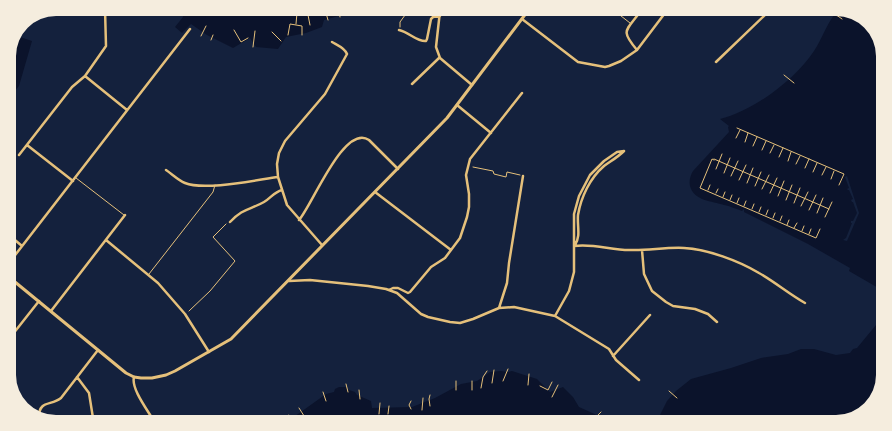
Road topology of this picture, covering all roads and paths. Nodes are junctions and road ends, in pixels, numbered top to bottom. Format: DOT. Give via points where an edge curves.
graph roads {
  1 [pos="105,16"];
  2 [pos="297,16"];
  3 [pos="308,16"];
  4 [pos="327,16"];
  5 [pos="404,16"];
  6 [pos="440,16"];
  7 [pos="525,16"];
  8 [pos="621,16"];
  9 [pos="637,16"];
  10 [pos="663,16"];
  11 [pos="764,16"];
  12 [pos="839,16"];
  13 [pos="842,18"];
  14 [pos="522,19"];
  15 [pos="328,20"];
  16 [pos="632,24"];
  17 [pos="296,25"];
  18 [pos="310,25"];
  19 [pos="206,26"];
  20 [pos="190,29"];
  21 [pos="234,30"];
  22 [pos="399,30"];
  23 [pos="255,31"];
  24 [pos="272,32"];
  25 [pos="213,35"];
  26 [pos="288,35"];
  27 [pos="302,35"];
  28 [pos="201,36"];
  29 [pos="248,38"];
  30 [pos="211,40"];
  31 [pos="281,41"];
  32 [pos="332,42"];
  33 [pos="253,47"];
  34 [pos="637,50"];
  35 [pos="440,58"];
  36 [pos="716,62"];
  37 [pos="784,75"];
  38 [pos="85,76"];
  39 [pos="794,83"];
  40 [pos="412,84"];
  41 [pos="472,85"];
  42 [pos="522,93"];
  43 [pos="456,105"];
  44 [pos="127,110"];
  45 [pos="737,128"];
  46 [pos="740,129"];
  47 [pos="491,133"];
  48 [pos="749,133"];
  49 [pos="757,136"];
  50 [pos="736,138"];
  51 [pos="766,140"];
  52 [pos="745,142"];
  53 [pos="775,144"];
  54 [pos="27,145"];
  55 [pos="753,146"];
  56 [pos="783,148"];
  57 [pos="762,150"];
  58 [pos="792,151"];
  59 [pos="770,153"];
  60 [pos="722,154"];
  61 [pos="19,155"];
  62 [pos="800,155"];
  63 [pos="779,157"];
  64 [pos="730,158"];
  65 [pos="809,159"];
  66 [pos="738,161"];
  67 [pos="788,161"];
  68 [pos="719,162"];
  69 [pos="818,162"];
  70 [pos="796,164"];
  71 [pos="727,165"];
  72 [pos="746,165"];
  73 [pos="467,166"];
  74 [pos="826,166"];
  75 [pos="753,168"];
  76 [pos="805,168"];
  77 [pos="398,169"];
  78 [pos="716,169"];
  79 [pos="735,169"];
  80 [pos="166,170"];
  81 [pos="835,170"];
  82 [pos="742,172"];
  83 [pos="761,172"];
  84 [pos="813,172"];
  85 [pos="724,173"];
  86 [pos="769,175"];
  87 [pos="523,176"];
  88 [pos="731,176"];
  89 [pos="750,176"];
  90 [pos="822,176"];
  91 [pos="75,177"];
  92 [pos="278,177"];
  93 [pos="777,178"];
  94 [pos="758,179"];
  95 [pos="831,179"];
  96 [pos="739,180"];
  97 [pos="73,181"];
  98 [pos="784,181"];
  99 [pos="766,182"];
  100 [pos="747,183"];
  101 [pos="215,185"];
  102 [pos="792,185"];
  103 [pos="839,185"];
  104 [pos="710,186"];
  105 [pos="755,186"];
  106 [pos="774,186"];
  107 [pos="718,188"];
  108 [pos="800,188"];
  109 [pos="762,189"];
  110 [pos="781,189"];
  111 [pos="282,190"];
  112 [pos="376,192"];
  113 [pos="708,192"];
  114 [pos="725,192"];
  115 [pos="789,192"];
  116 [pos="808,192"];
  117 [pos="770,193"];
  118 [pos="715,195"];
  119 [pos="732,195"];
  120 [pos="816,195"];
  121 [pos="778,196"];
  122 [pos="797,196"];
  123 [pos="722,198"];
  124 [pos="739,198"];
  125 [pos="823,198"];
  126 [pos="805,199"];
  127 [pos="786,200"];
  128 [pos="729,201"];
  129 [pos="746,201"];
  130 [pos="812,202"];
  131 [pos="832,202"];
  132 [pos="794,203"];
  133 [pos="737,204"];
  134 [pos="754,204"];
  135 [pos="801,206"];
  136 [pos="820,206"];
  137 [pos="744,207"];
  138 [pos="761,207"];
  139 [pos="828,209"];
  140 [pos="751,210"];
  141 [pos="768,210"];
  142 [pos="809,210"];
  143 [pos="758,213"];
  144 [pos="775,213"];
  145 [pos="817,213"];
  146 [pos="125,215"];
  147 [pos="765,216"];
  148 [pos="782,216"];
  149 [pos="825,217"];
  150 [pos="773,219"];
  151 [pos="299,220"];
  152 [pos="789,220"];
  153 [pos="230,222"];
  154 [pos="780,222"];
  155 [pos="796,222"];
  156 [pos="787,226"];
  157 [pos="804,226"];
  158 [pos="794,229"];
  159 [pos="811,229"];
  160 [pos="820,229"];
  161 [pos="801,232"];
  162 [pos="808,235"];
  163 [pos="106,240"];
  164 [pos="16,241"];
  165 [pos="322,245"];
  166 [pos="22,246"];
  167 [pos="574,246"];
  168 [pos="451,250"];
  169 [pos="642,250"];
  170 [pos="16,254"];
  171 [pos="148,275"];
  172 [pos="289,281"];
  173 [pos="16,283"];
  174 [pos="390,290"];
  175 [pos="39,301"];
  176 [pos="805,303"];
  177 [pos="499,308"];
  178 [pos="192,309"];
  179 [pos="51,311"];
  180 [pos="650,315"];
  181 [pos="555,316"];
  182 [pos="717,322"];
  183 [pos="16,330"];
  184 [pos="98,350"];
  185 [pos="208,352"];
  186 [pos="613,356"];
  187 [pos="508,369"];
  188 [pos="494,370"];
  189 [pos="487,371"];
  190 [pos="529,374"];
  191 [pos="77,377"];
  192 [pos="134,377"];
  193 [pos="638,380"];
  194 [pos="456,381"];
  195 [pos="472,381"];
  196 [pos="503,381"];
  197 [pos="552,382"];
  198 [pos="492,383"];
  199 [pos="346,384"];
  200 [pos="528,385"];
  201 [pos="558,385"];
  202 [pos="540,386"];
  203 [pos="481,388"];
  204 [pos="360,390"];
  205 [pos="456,390"];
  206 [pos="472,390"];
  207 [pos="669,391"];
  208 [pos="323,392"];
  209 [pos="348,392"];
  210 [pos="430,395"];
  211 [pos="552,397"];
  212 [pos="423,398"];
  213 [pos="677,398"];
  214 [pos="360,399"];
  215 [pos="411,401"];
  216 [pos="326,402"];
  217 [pos="380,403"];
  218 [pos="388,406"];
  219 [pos="430,406"];
  220 [pos="299,408"];
  221 [pos="411,409"];
  222 [pos="422,410"];
  223 [pos="40,412"];
  224 [pos="600,412"];
  225 [pos="379,414"];
  226 [pos="388,414"];
  227 [pos="92,415"];
  228 [pos="150,415"];
  229 [pos="303,415"];
  230 [pos="598,415"];
  1 -- 38 [label="street" via="106,46"];
  2 -- 17 [label="path"];
  3 -- 18 [label="path"];
  4 -- 15 [label="path"];
  5 -- 22 [label="path"];
  6 -- 22 [label="street" via="432,17 426,41"];
  6 -- 35 [label="street" via="436,47"];
  7 -- 14 [label="street"];
  8 -- 16 [label="lane"];
  9 -- 16 [label="street"];
  10 -- 34 [label="street"];
  11 -- 36 [label="street"];
  12 -- 13 [label="path"];
  14 -- 34 [label="street" via="578,62 605,67 621,61"];
  14 -- 41 [label="street"];
  16 -- 34 [label="street" via="626,34"];
  17 -- 26 [label="path" via="290,24"];
  17 -- 27 [label="path" via="302,26"];
  19 -- 28 [label="path"];
  20 -- 44 [label="street"];
  21 -- 29 [label="path" via="241,42"];
  23 -- 33 [label="path"];
  24 -- 31 [label="path"];
  25 -- 30 [label="path"];
  32 -- 92 [label="street" via="347,54 325,94 285,141 279,153"];
  35 -- 40 [label="street"];
  35 -- 41 [label="street"];
  37 -- 39 [label="path"];
  38 -- 44 [label="street"];
  38 -- 54 [label="street" via="72,87"];
  41 -- 43 [label="street"];
  42 -- 47 [label="street"];
  43 -- 47 [label="street"];
  43 -- 77 [label="street" via="437,129"];
  44 -- 91 [label="street"];
  45 -- 46 [label="path"];
  46 -- 48 [label="path"];
  46 -- 50 [label="path"];
  47 -- 73 [label="street"];
  48 -- 49 [label="path"];
  48 -- 52 [label="path"];
  49 -- 51 [label="path"];
  49 -- 55 [label="path"];
  51 -- 53 [label="path"];
  51 -- 57 [label="path"];
  53 -- 56 [label="path"];
  53 -- 59 [label="path"];
  54 -- 61 [label="street"];
  54 -- 97 [label="street"];
  56 -- 58 [label="path"];
  56 -- 63 [label="path"];
  58 -- 62 [label="path"];
  58 -- 67 [label="path"];
  60 -- 68 [label="path"];
  62 -- 65 [label="path"];
  62 -- 70 [label="path"];
  64 -- 71 [label="path"];
  65 -- 69 [label="path"];
  65 -- 76 [label="path"];
  66 -- 79 [label="path"];
  68 -- 71 [label="path"];
  68 -- 78 [label="path"];
  68 -- 113 [label="path" via="712,159 700,188"];
  69 -- 74 [label="path"];
  69 -- 84 [label="path"];
  71 -- 79 [label="path"];
  71 -- 85 [label="path"];
  72 -- 82 [label="path"];
  73 -- 87 [label="path" via="494,171 494,174 506,177 507,172"];
  73 -- 168 [label="street" via="467,217 460,238"];
  74 -- 81 [label="path"];
  74 -- 90 [label="path"];
  75 -- 89 [label="path"];
  77 -- 112 [label="street"];
  77 -- 151 [label="street" via="369,140 356,137 329,168"];
  79 -- 82 [label="path"];
  79 -- 88 [label="path"];
  80 -- 101 [label="street" via="185,183"];
  81 -- 95 [label="path"];
  81 -- 103 [label="path" via="844,174"];
  82 -- 89 [label="path"];
  82 -- 96 [label="path"];
  83 -- 94 [label="path"];
  86 -- 99 [label="path"];
  87 -- 177 [label="street" via="507,283"];
  89 -- 94 [label="path"];
  89 -- 100 [label="path"];
  91 -- 97 [label="street"];
  91 -- 146 [label="lane"];
  92 -- 101 [label="street"];
  92 -- 111 [label="street"];
  93 -- 106 [label="path"];
  94 -- 99 [label="path"];
  94 -- 105 [label="path"];
  97 -- 166 [label="street"];
  98 -- 110 [label="path"];
  99 -- 106 [label="path"];
  99 -- 109 [label="path"];
  101 -- 171 [label="lane" via="213,192"];
  102 -- 115 [label="path"];
  104 -- 113 [label="path"];
  106 -- 110 [label="path"];
  106 -- 117 [label="path"];
  107 -- 118 [label="path"];
  108 -- 122 [label="path"];
  110 -- 115 [label="path"];
  110 -- 121 [label="path"];
  111 -- 151 [label="street" via="287,205"];
  111 -- 153 [label="street" via="275,192 263,203 242,211"];
  112 -- 165 [label="street"];
  112 -- 168 [label="street"];
  113 -- 118 [label="path"];
  114 -- 123 [label="path"];
  115 -- 122 [label="path"];
  115 -- 127 [label="path"];
  116 -- 126 [label="path"];
  118 -- 123 [label="path"];
  119 -- 128 [label="path"];
  120 -- 130 [label="path"];
  122 -- 126 [label="path"];
  122 -- 132 [label="path"];
  123 -- 128 [label="path"];
  124 -- 133 [label="path"];
  125 -- 136 [label="path"];
  126 -- 130 [label="path"];
  126 -- 135 [label="path"];
  128 -- 133 [label="path"];
  129 -- 137 [label="path"];
  130 -- 136 [label="path"];
  130 -- 142 [label="path"];
  131 -- 139 [label="path"];
  133 -- 137 [label="path"];
  134 -- 140 [label="path"];
  136 -- 139 [label="path"];
  136 -- 145 [label="path"];
  137 -- 140 [label="path"];
  138 -- 143 [label="path"];
  139 -- 149 [label="path"];
  140 -- 143 [label="path"];
  141 -- 147 [label="path"];
  143 -- 147 [label="path"];
  144 -- 150 [label="path"];
  146 -- 163 [label="street"];
  147 -- 150 [label="path"];
  148 -- 154 [label="path"];
  150 -- 154 [label="path"];
  151 -- 165 [label="street"];
  152 -- 156 [label="path"];
  153 -- 178 [label="path" via="213,237 235,261"];
  154 -- 156 [label="path"];
  155 -- 158 [label="path"];
  156 -- 158 [label="path"];
  157 -- 161 [label="path"];
  158 -- 161 [label="path"];
  159 -- 162 [label="path"];
  160 -- 162 [label="path" via="816,238"];
  161 -- 162 [label="path"];
  163 -- 171 [label="street"];
  163 -- 179 [label="street"];
  164 -- 166 [label="street"];
  165 -- 172 [label="street"];
  166 -- 170 [label="street"];
  167 -- 167 [label="street" via="574,214 584,185 604,161 617,152 624,151 604,167 587,188 578,215 578,240"];
  167 -- 169 [label="street" via="583,244 610,249"];
  167 -- 181 [label="street" via="574,272 569,291"];
  168 -- 174 [label="street" via="410,292 398,288"];
  169 -- 176 [label="street" via="685,248 725,258 759,272"];
  169 -- 182 [label="street" via="644,274 652,291 673,306 695,309 708,314"];
  171 -- 185 [label="street" via="185,314"];
  172 -- 174 [label="street" via="310,280"];
  172 -- 185 [label="street" via="231,338"];
  173 -- 175 [label="street"];
  174 -- 177 [label="street" via="421,314 450,322 460,323"];
  175 -- 179 [label="street"];
  175 -- 183 [label="street"];
  177 -- 181 [label="street" via="514,307"];
  179 -- 184 [label="street"];
  180 -- 186 [label="street"];
  181 -- 186 [label="street" via="609,350"];
  184 -- 191 [label="street"];
  184 -- 192 [label="street"];
  185 -- 192 [label="street" via="166,375"];
  186 -- 193 [label="street"];
  187 -- 196 [label="path"];
  188 -- 198 [label="path"];
  189 -- 203 [label="path"];
  190 -- 200 [label="path"];
  191 -- 223 [label="street" via="58,401 42,406"];
  191 -- 227 [label="street" via="88,393"];
  192 -- 228 [label="street" via="134,388"];
  194 -- 205 [label="path"];
  195 -- 206 [label="path"];
  197 -- 202 [label="path" via="548,390"];
  199 -- 209 [label="path"];
  201 -- 211 [label="path"];
  204 -- 214 [label="path"];
  207 -- 213 [label="path"];
  208 -- 216 [label="path"];
  210 -- 219 [label="path"];
  212 -- 222 [label="path"];
  215 -- 221 [label="path"];
  217 -- 225 [label="path"];
  218 -- 226 [label="path"];
  220 -- 229 [label="path"];
  224 -- 230 [label="path"];
}
